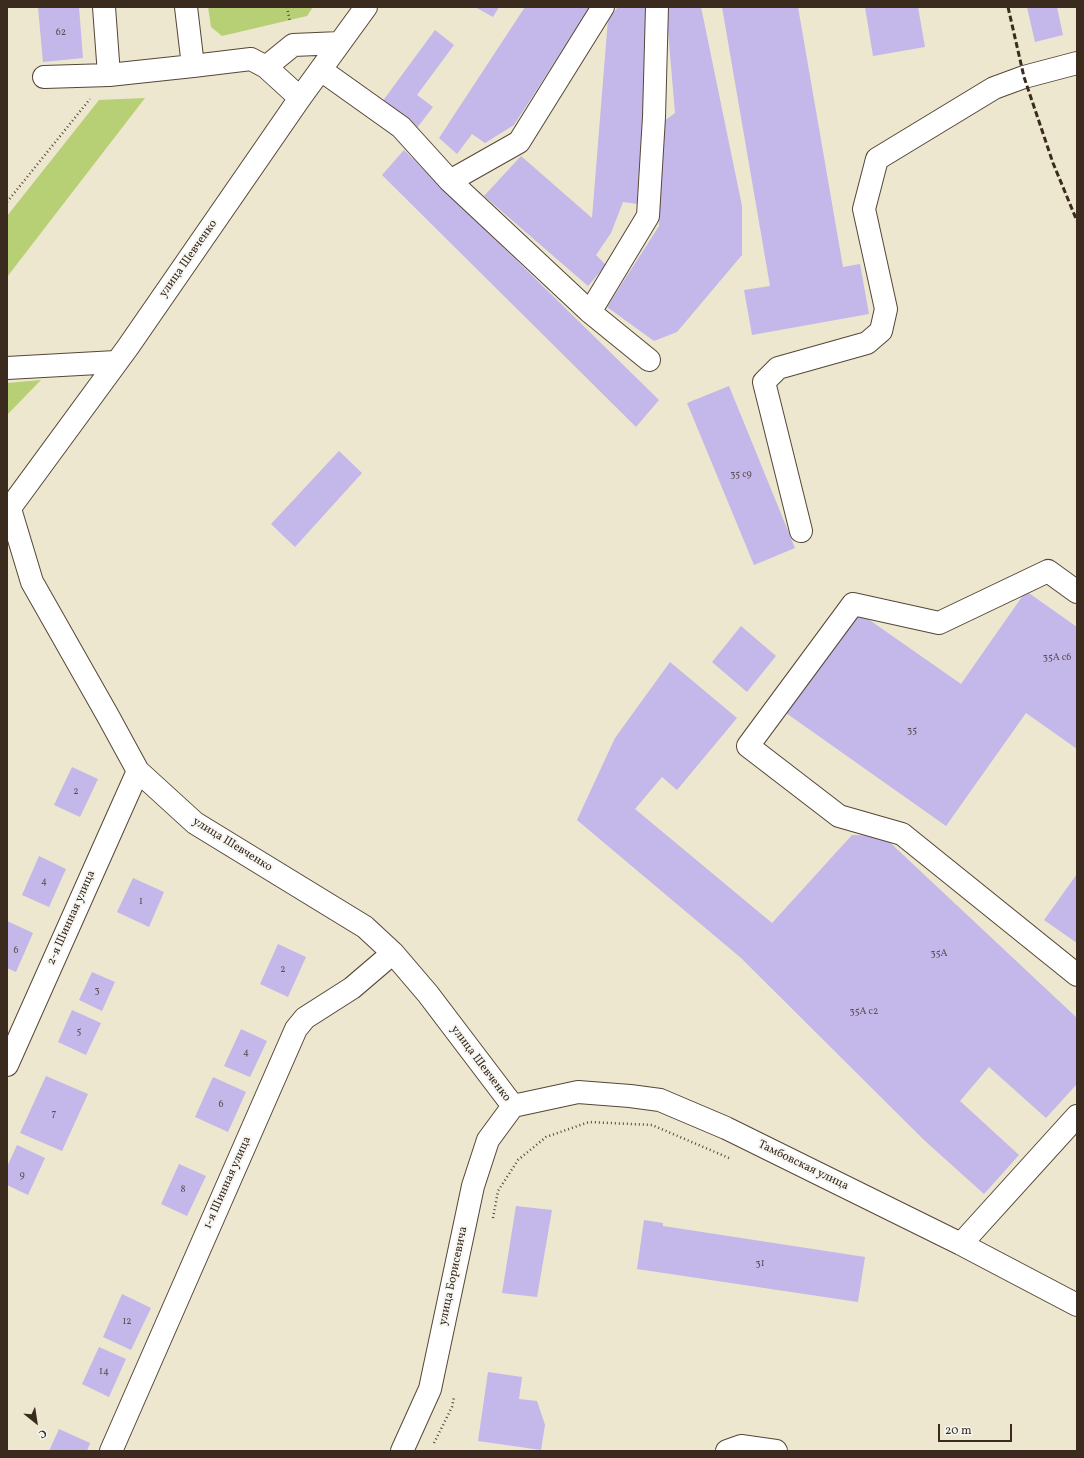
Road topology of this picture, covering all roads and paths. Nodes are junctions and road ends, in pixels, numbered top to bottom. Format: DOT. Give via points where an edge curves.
graph roads {
  1 [pos="104,7"];
  2 [pos="186,7"];
  3 [pos="366,7"];
  4 [pos="603,7"];
  5 [pos="657,7"];
  6 [pos="340,43"];
  7 [pos="1077,63"];
  8 [pos="193,66"];
  9 [pos="266,67"];
  10 [pos="320,70"];
  11 [pos="110,75"];
  12 [pos="44,77"];
  13 [pos="300,98"];
  14 [pos="450,181"];
  15 [pos="7,202"];
  16 [pos="590,312"];
  17 [pos="649,360"];
  18 [pos="116,362"];
  19 [pos="7,368"];
  20 [pos="8,510"];
  21 [pos="801,531"];
  22 [pos="1077,592"];
  23 [pos="138,771"];
  24 [pos="393,953"];
  25 [pos="1077,975"];
  26 [pos="7,1065"];
  27 [pos="513,1106"];
  28 [pos="1077,1116"];
  29 [pos="730,1158"];
  30 [pos="492,1222"];
  31 [pos="961,1244"];
  32 [pos="1077,1305"];
  33 [pos="455,1392"];
  34 [pos="433,1445"];
  35 [pos="110,1451"];
  36 [pos="402,1451"];
  37 [pos="727,1451"];
  38 [pos="776,1451"];
  1 -- 11 [label="street"];
  2 -- 8 [label="street"];
  3 -- 6 [label="street, улица Шевченко"];
  4 -- 14 [label="street" via="519,142"];
  5 -- 16 [label="street" via="648,216"];
  6 -- 9 [label="street" via="293,45"];
  6 -- 10 [label="street, улица Шевченко"];
  7 -- 21 [label="street" via="994,88 877,159 864,209 886,309 882,331 867,343 778,368 764,382"];
  8 -- 9 [label="street" via="250,59"];
  8 -- 11 [label="street"];
  9 -- 13 [label="street"];
  10 -- 13 [label="street, улица Шевченко"];
  10 -- 14 [label="street" via="401,127"];
  11 -- 12 [label="street"];
  11 -- 15 [label="path"];
  13 -- 18 [label="street, улица Шевченко"];
  14 -- 16 [label="street"];
  16 -- 17 [label="street"];
  18 -- 19 [label="street"];
  18 -- 20 [label="street, улица Шевченко"];
  20 -- 23 [label="street, улица Шевченко" via="32,582"];
  22 -- 25 [label="street" via="1048,571 939,623 853,604 748,746 839,816 902,834"];
  23 -- 24 [label="street, улица Шевченко" via="195,823 365,927"];
  23 -- 26 [label="street, 2-я Шинная улица"];
  24 -- 27 [label="street, улица Шевченко" via="428,994"];
  24 -- 35 [label="street, 1-я Шинная улица" via="352,988 306,1018 296,1029"];
  27 -- 31 [label="street, Тамбовская улица" via="578,1092 660,1100 726,1128"];
  27 -- 36 [label="street, улица Борисевича" via="488,1140 475,1179 430,1389"];
  28 -- 31 [label="street"];
  29 -- 30 [label="path" via="652,1125 589,1122 546,1137 518,1160 498,1191"];
  31 -- 32 [label="street, Тамбовская улица"];
  33 -- 34 [label="path" via="452,1407"];
  37 -- 38 [label="street" via="741,1446"];
}
